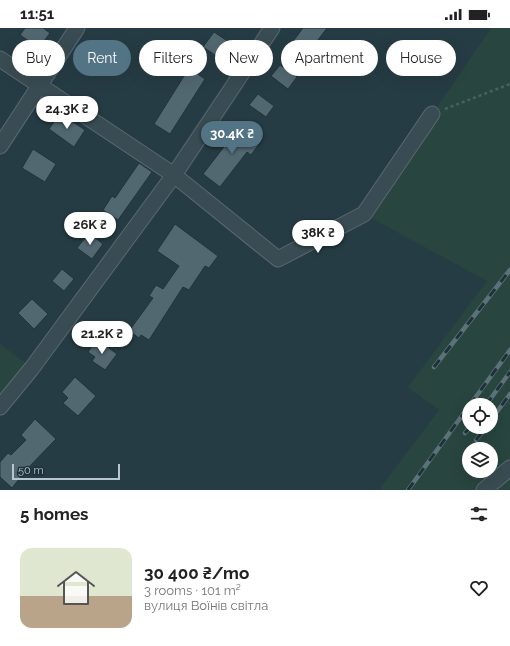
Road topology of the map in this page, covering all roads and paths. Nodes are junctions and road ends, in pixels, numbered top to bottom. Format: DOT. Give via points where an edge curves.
graph roads {
  1 [pos="77,28"];
  2 [pos="272,28"];
  3 [pos="0,59"];
  4 [pos="510,84"];
  5 [pos="40,85"];
  6 [pos="432,114"];
  7 [pos="0,146"];
  8 [pos="174,175"];
  9 [pos="0,407"];
  10 [pos="510,468"];
  11 [pos="484,490"];
  1 -- 5 [label="street"];
  2 -- 8 [label="street"];
  3 -- 5 [label="street"];
  4 -- 6 [label="path"];
  5 -- 7 [label="street"];
  5 -- 8 [label="street"];
  6 -- 8 [label="street" via="364,214 278,260"];
  8 -- 9 [label="street" via="32,368"];
  10 -- 11 [label="street"];
}
